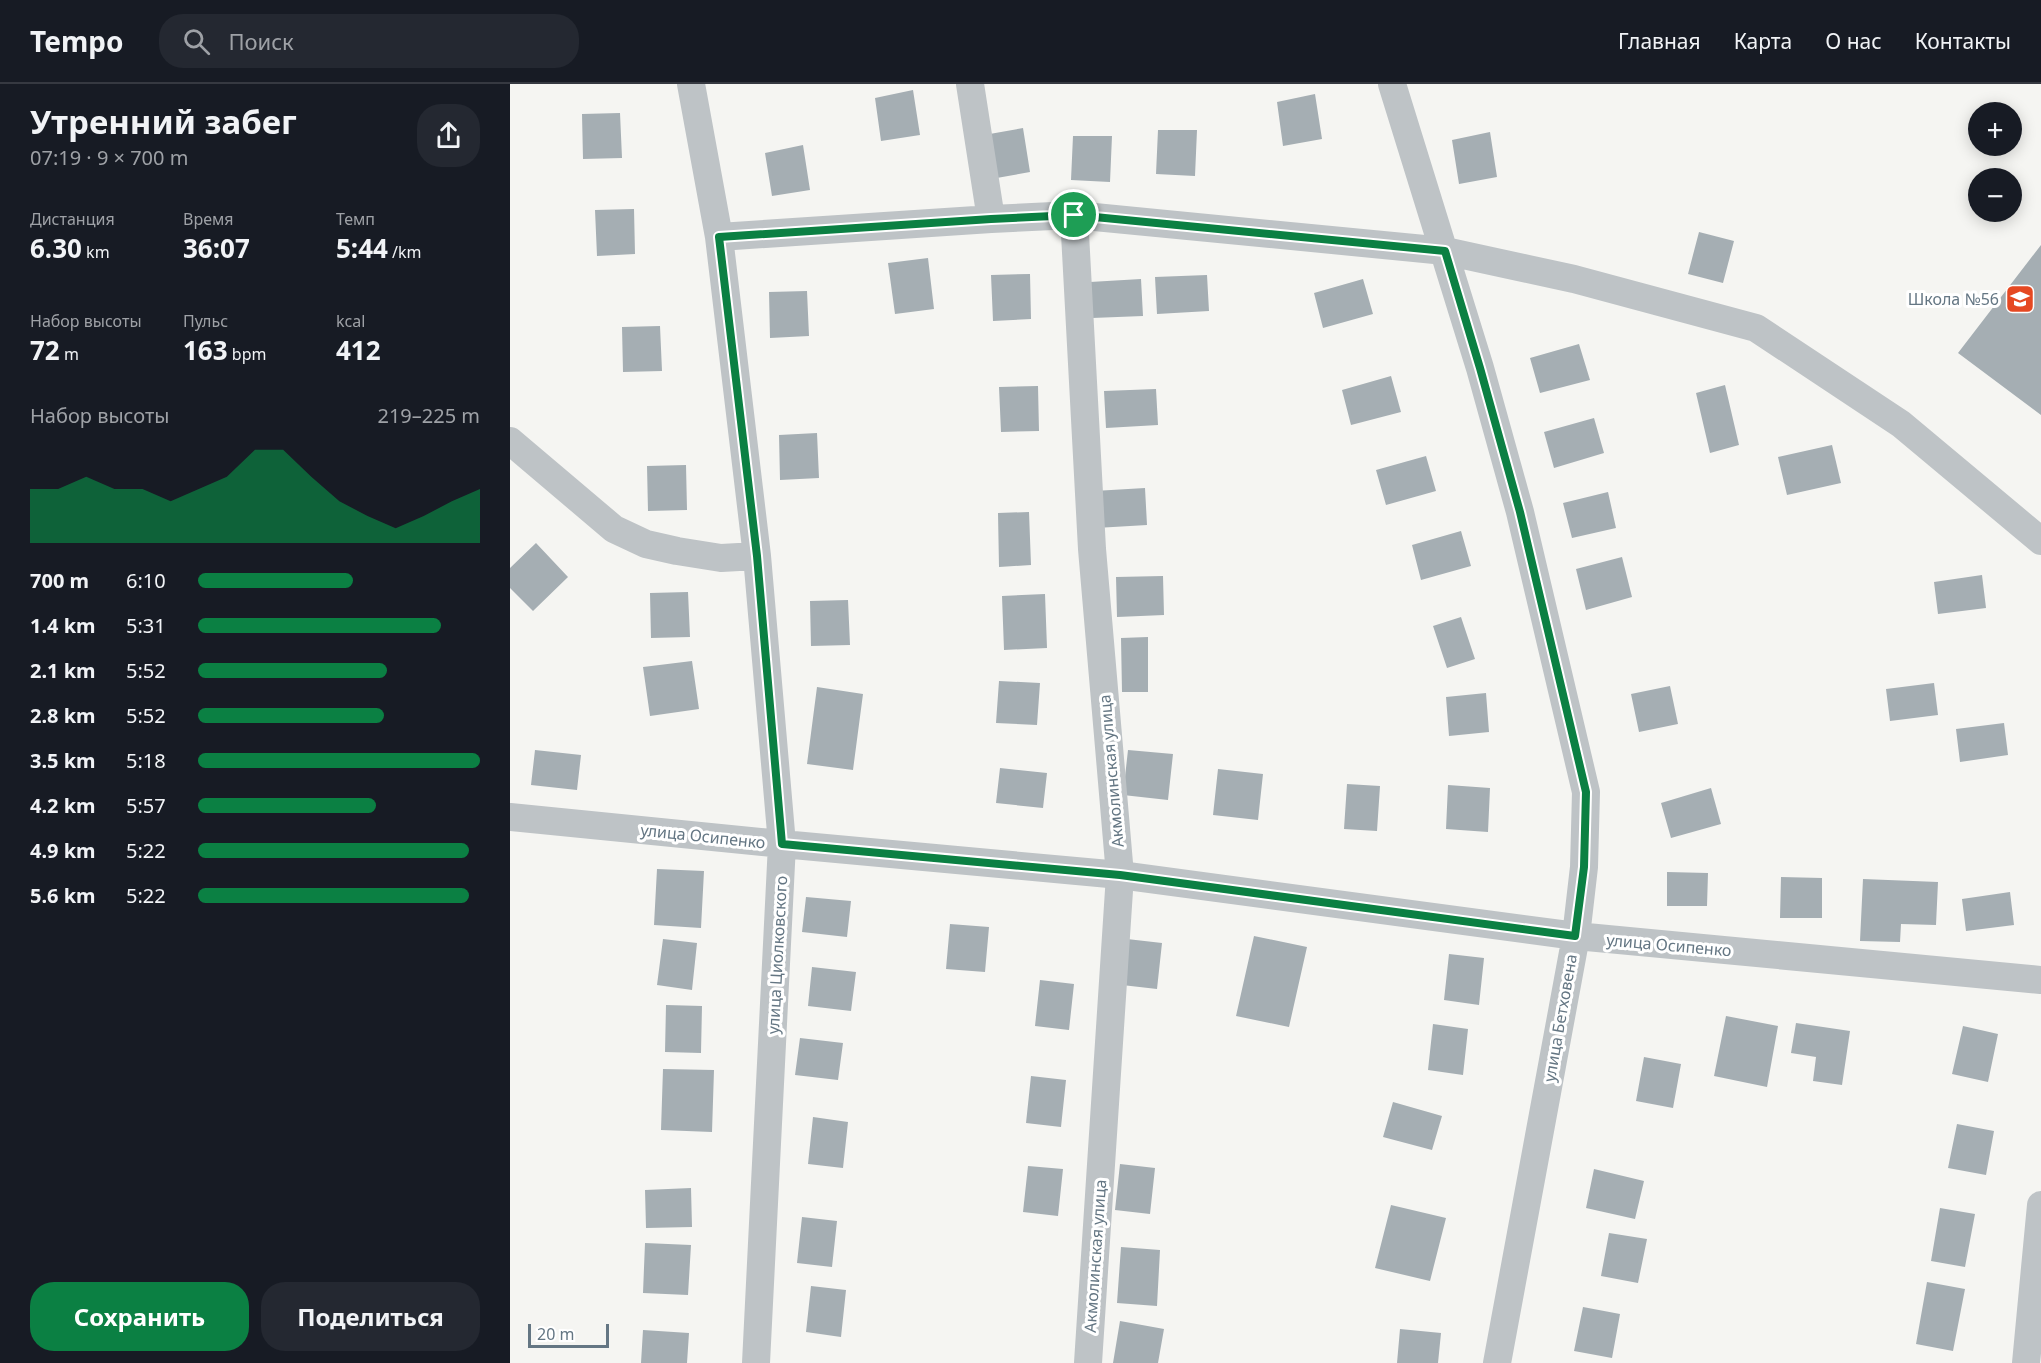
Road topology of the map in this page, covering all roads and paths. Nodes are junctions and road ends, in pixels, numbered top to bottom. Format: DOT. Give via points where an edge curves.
graph roads {
  1 [pos="692,84"];
  2 [pos="970,84"];
  3 [pos="1392,84"];
  4 [pos="1074,215"];
  5 [pos="991,219"];
  6 [pos="719,237"];
  7 [pos="1445,251"];
  8 [pos="510,441"];
  9 [pos="2041,541"];
  10 [pos="757,556"];
  11 [pos="510,817"];
  12 [pos="782,844"];
  13 [pos="1120,875"];
  14 [pos="1575,936"];
  15 [pos="2041,980"];
  16 [pos="2041,1205"];
  17 [pos="756,1363"];
  18 [pos="1088,1363"];
  19 [pos="1497,1363"];
  20 [pos="2026,1363"];
  1 -- 6 [label="street, улица Циолковского"];
  2 -- 5 [label="street"];
  3 -- 7 [label="street, улица Бетховена"];
  4 -- 5 [label="street"];
  4 -- 7 [label="street"];
  4 -- 13 [label="street, Акмолинская улица" via="1092,549"];
  5 -- 6 [label="street"];
  6 -- 10 [label="street, улица Циолковского"];
  7 -- 9 [label="street" via="1574,279 1756,328 1901,424"];
  7 -- 14 [label="street, улица Бетховена" via="1520,512 1586,792 1584,867"];
  8 -- 10 [label="street" via="614,529 646,544 721,558"];
  10 -- 12 [label="street, улица Циолковского"];
  11 -- 12 [label="street, улица Осипенко"];
  12 -- 13 [label="street, улица Осипенко"];
  12 -- 17 [label="street, улица Циолковского"];
  13 -- 14 [label="street, улица Осипенко"];
  13 -- 18 [label="street, Акмолинская улица"];
  14 -- 15 [label="street, улица Осипенко"];
  14 -- 19 [label="street, улица Бетховена"];
  16 -- 20 [label="street"];
}
